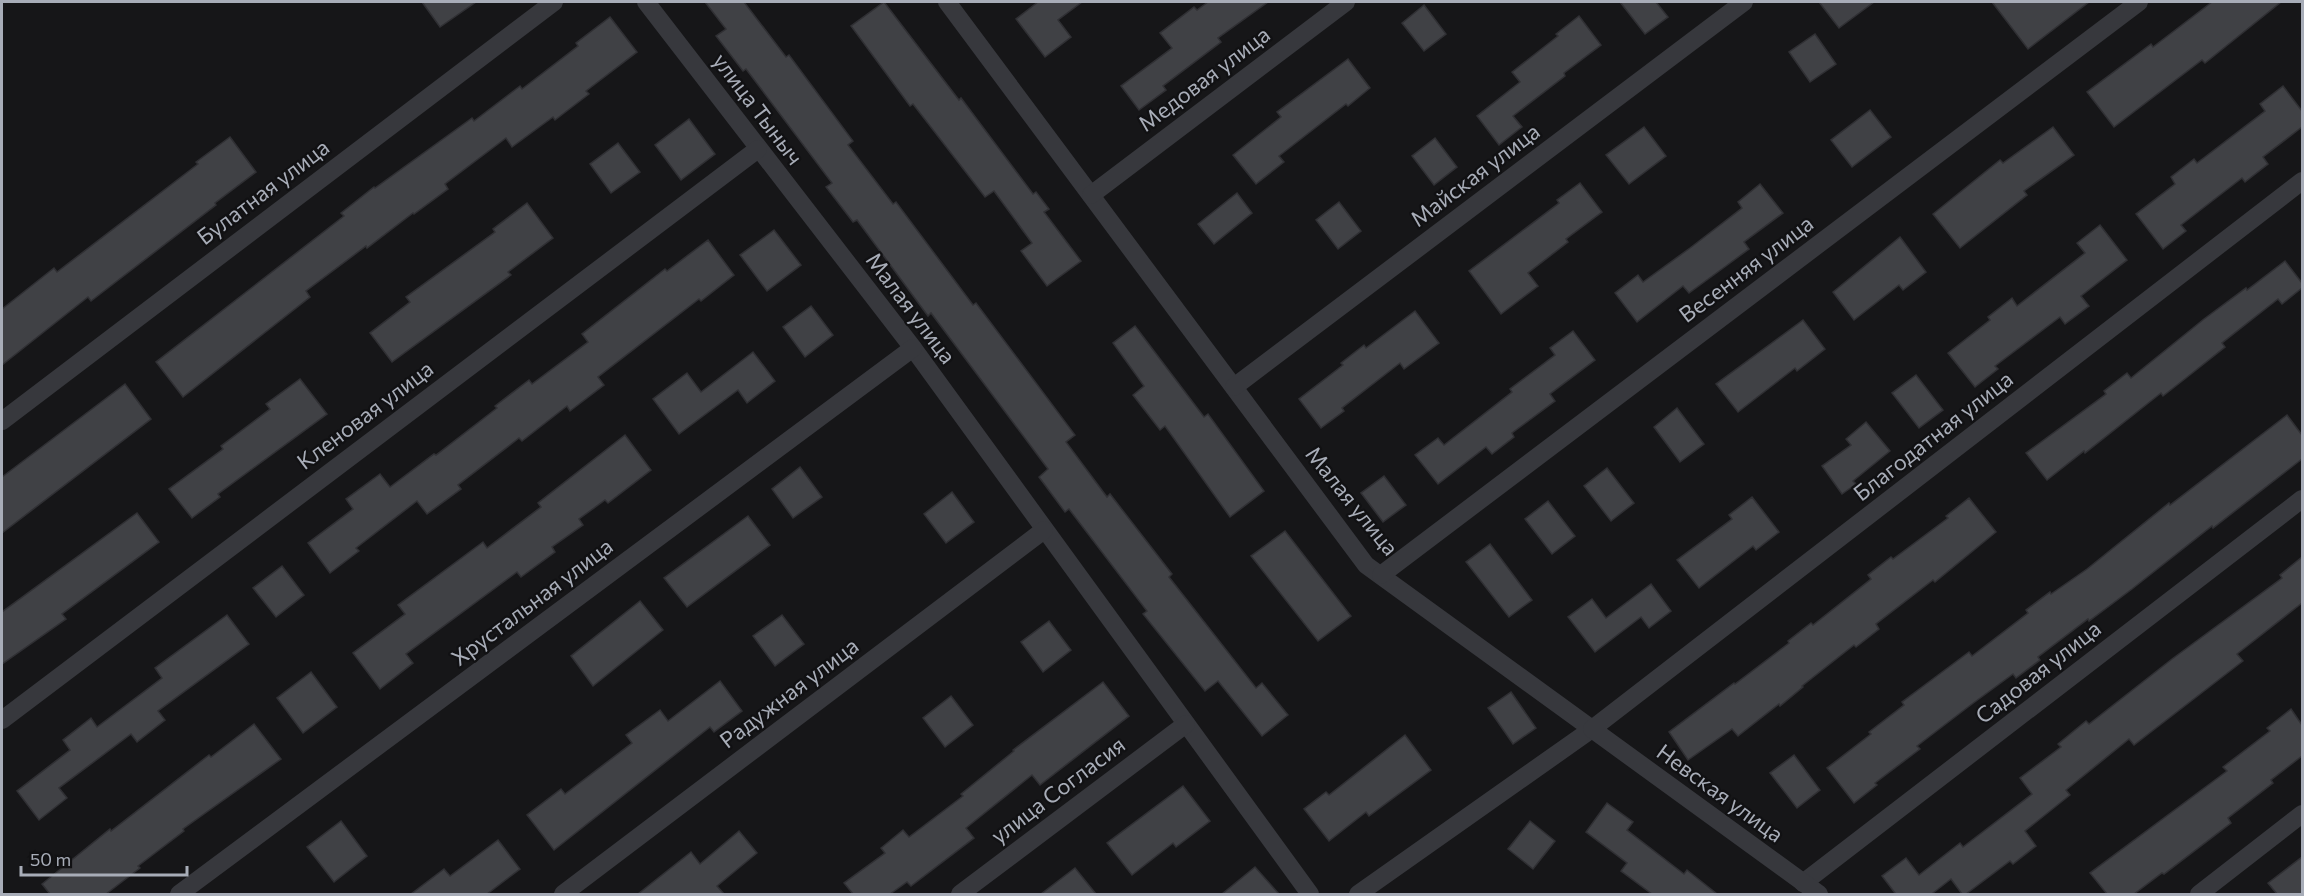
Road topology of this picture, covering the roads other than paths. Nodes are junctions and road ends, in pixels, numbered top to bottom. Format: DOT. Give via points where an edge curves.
graph roads {
  1 [pos="554,2"];
  2 [pos="646,2"];
  3 [pos="947,2"];
  4 [pos="1346,2"];
  5 [pos="1744,2"];
  6 [pos="2139,2"];
  7 [pos="758,149"];
  8 [pos="2302,181"];
  9 [pos="1091,195"];
  10 [pos="833,245"];
  11 [pos="913,348"];
  12 [pos="1234,387"];
  13 [pos="2,421"];
  14 [pos="2302,499"];
  15 [pos="1044,530"];
  16 [pos="1381,575"];
  17 [pos="2,720"];
  18 [pos="1186,724"];
  19 [pos="1592,729"];
  20 [pos="2302,814"];
  21 [pos="1803,883"];
  22 [pos="179,894"];
  23 [pos="563,894"];
  24 [pos="960,894"];
  25 [pos="1310,894"];
  26 [pos="1358,894"];
  27 [pos="1819,894"];
  28 [pos="2199,894"];
  1 -- 13 [label="street, Булатная улица"];
  2 -- 7 [label="street, улица Тыныч"];
  3 -- 9 [label="street, Малая улица"];
  4 -- 9 [label="street, Медовая улица"];
  5 -- 12 [label="street, Майская улица"];
  6 -- 16 [label="street, Весенняя улица"];
  7 -- 10 [label="street, улица Тыныч"];
  7 -- 17 [label="street, Кленовая улица"];
  8 -- 19 [label="street, Благодатная улица"];
  9 -- 12 [label="street, Малая улица"];
  10 -- 11 [label="street, Малая улица"];
  11 -- 15 [label="street, Малая улица"];
  11 -- 22 [label="street, Хрустальная улица"];
  12 -- 16 [label="street, Малая улица" via="1366,565"];
  14 -- 21 [label="street, Садовая улица"];
  15 -- 18 [label="street, Малая улица"];
  15 -- 23 [label="street, Радужная улица"];
  16 -- 19 [label="street, Малая улица"];
  18 -- 24 [label="street, улица Согласия"];
  18 -- 25 [label="street, Малая улица"];
  19 -- 21 [label="street, Невская улица"];
  19 -- 26 [label="street"];
  20 -- 28 [label="street"];
  21 -- 27 [label="street, Невская улица"];
}
